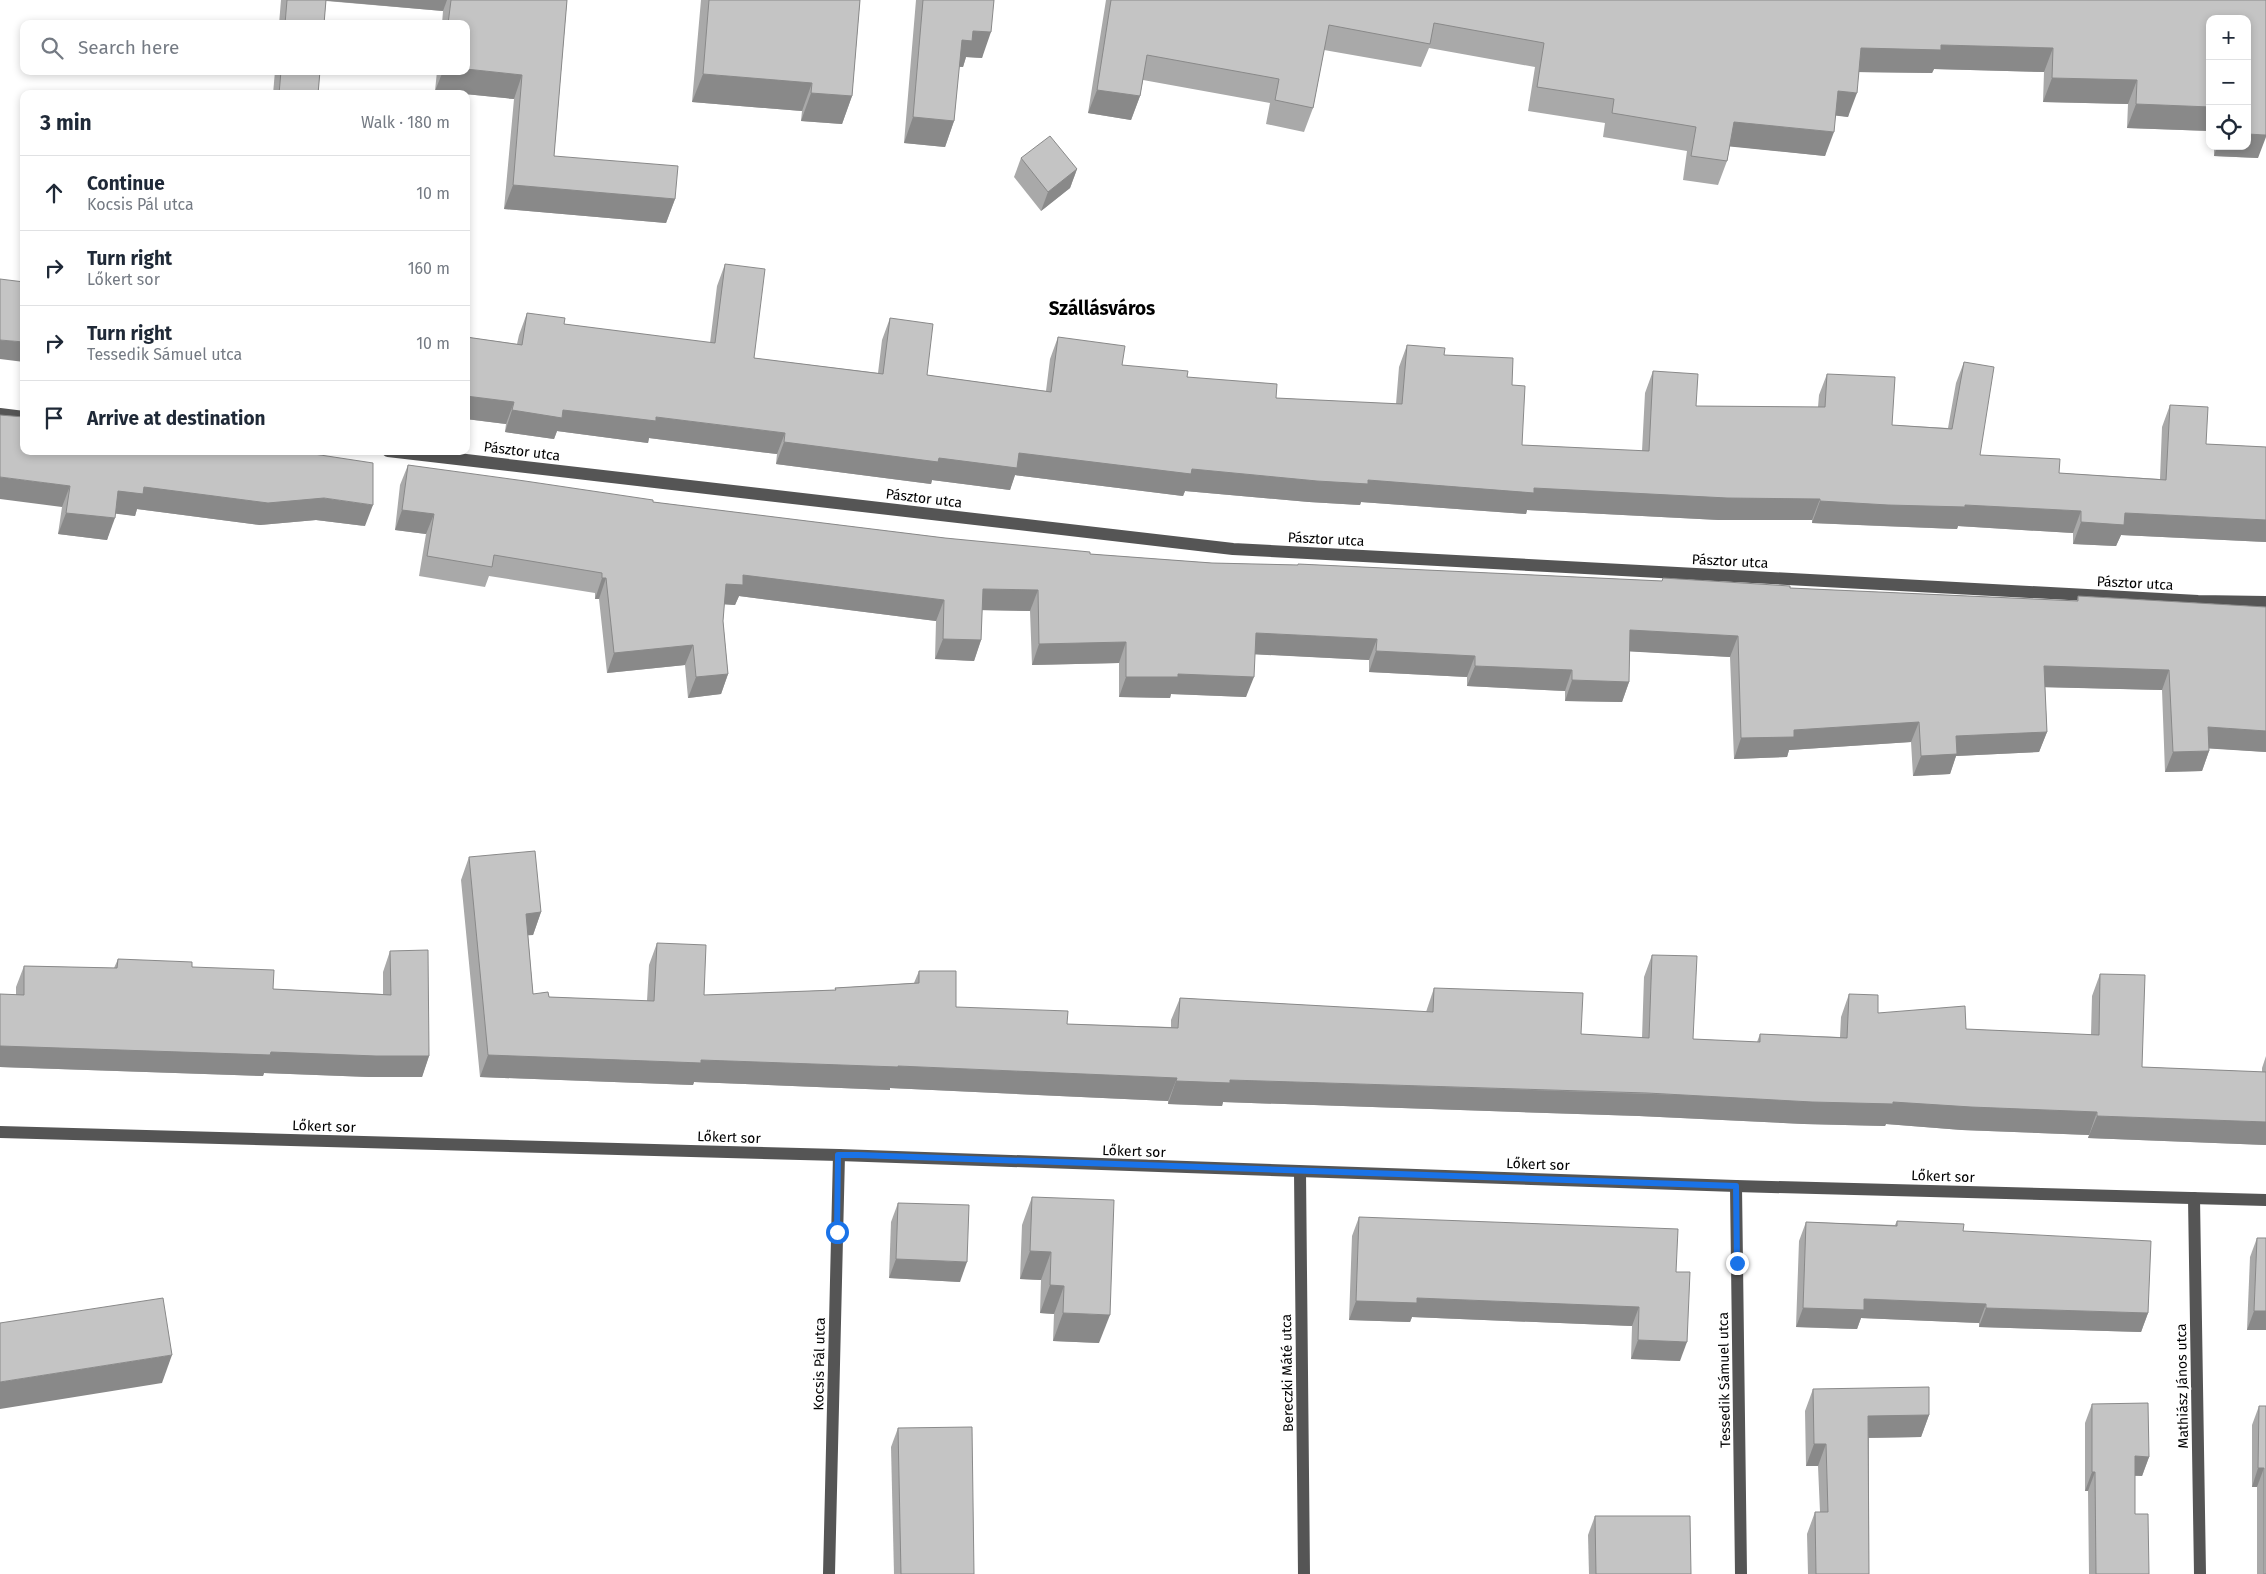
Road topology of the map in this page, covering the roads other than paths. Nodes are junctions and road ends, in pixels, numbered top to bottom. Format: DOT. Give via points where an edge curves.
graph roads {
  1 [pos="0,414"];
  2 [pos="20,416"];
  3 [pos="422,455"];
  4 [pos="2266,602"];
  5 [pos="0,1132"];
  6 [pos="838,1155"];
  7 [pos="1300,1172"];
  8 [pos="1736,1186"];
  9 [pos="2194,1198"];
  10 [pos="2266,1200"];
  11 [pos="829,1574"];
  12 [pos="1304,1574"];
  13 [pos="1741,1574"];
  14 [pos="2200,1574"];
  1 -- 2 [label="street"];
  3 -- 4 [label="street, Pásztor utca" via="1233,549 2188,601"];
  5 -- 6 [label="street, Lőkert sor"];
  6 -- 7 [label="street, Lőkert sor"];
  6 -- 11 [label="street, Kocsis Pál utca"];
  7 -- 8 [label="street, Lőkert sor"];
  7 -- 12 [label="street, Bereczki Máté utca"];
  8 -- 9 [label="street, Lőkert sor"];
  8 -- 13 [label="street, Tessedik Sámuel utca"];
  9 -- 10 [label="street, Lőkert sor"];
  9 -- 14 [label="street, Mathiász János utca"];
}
